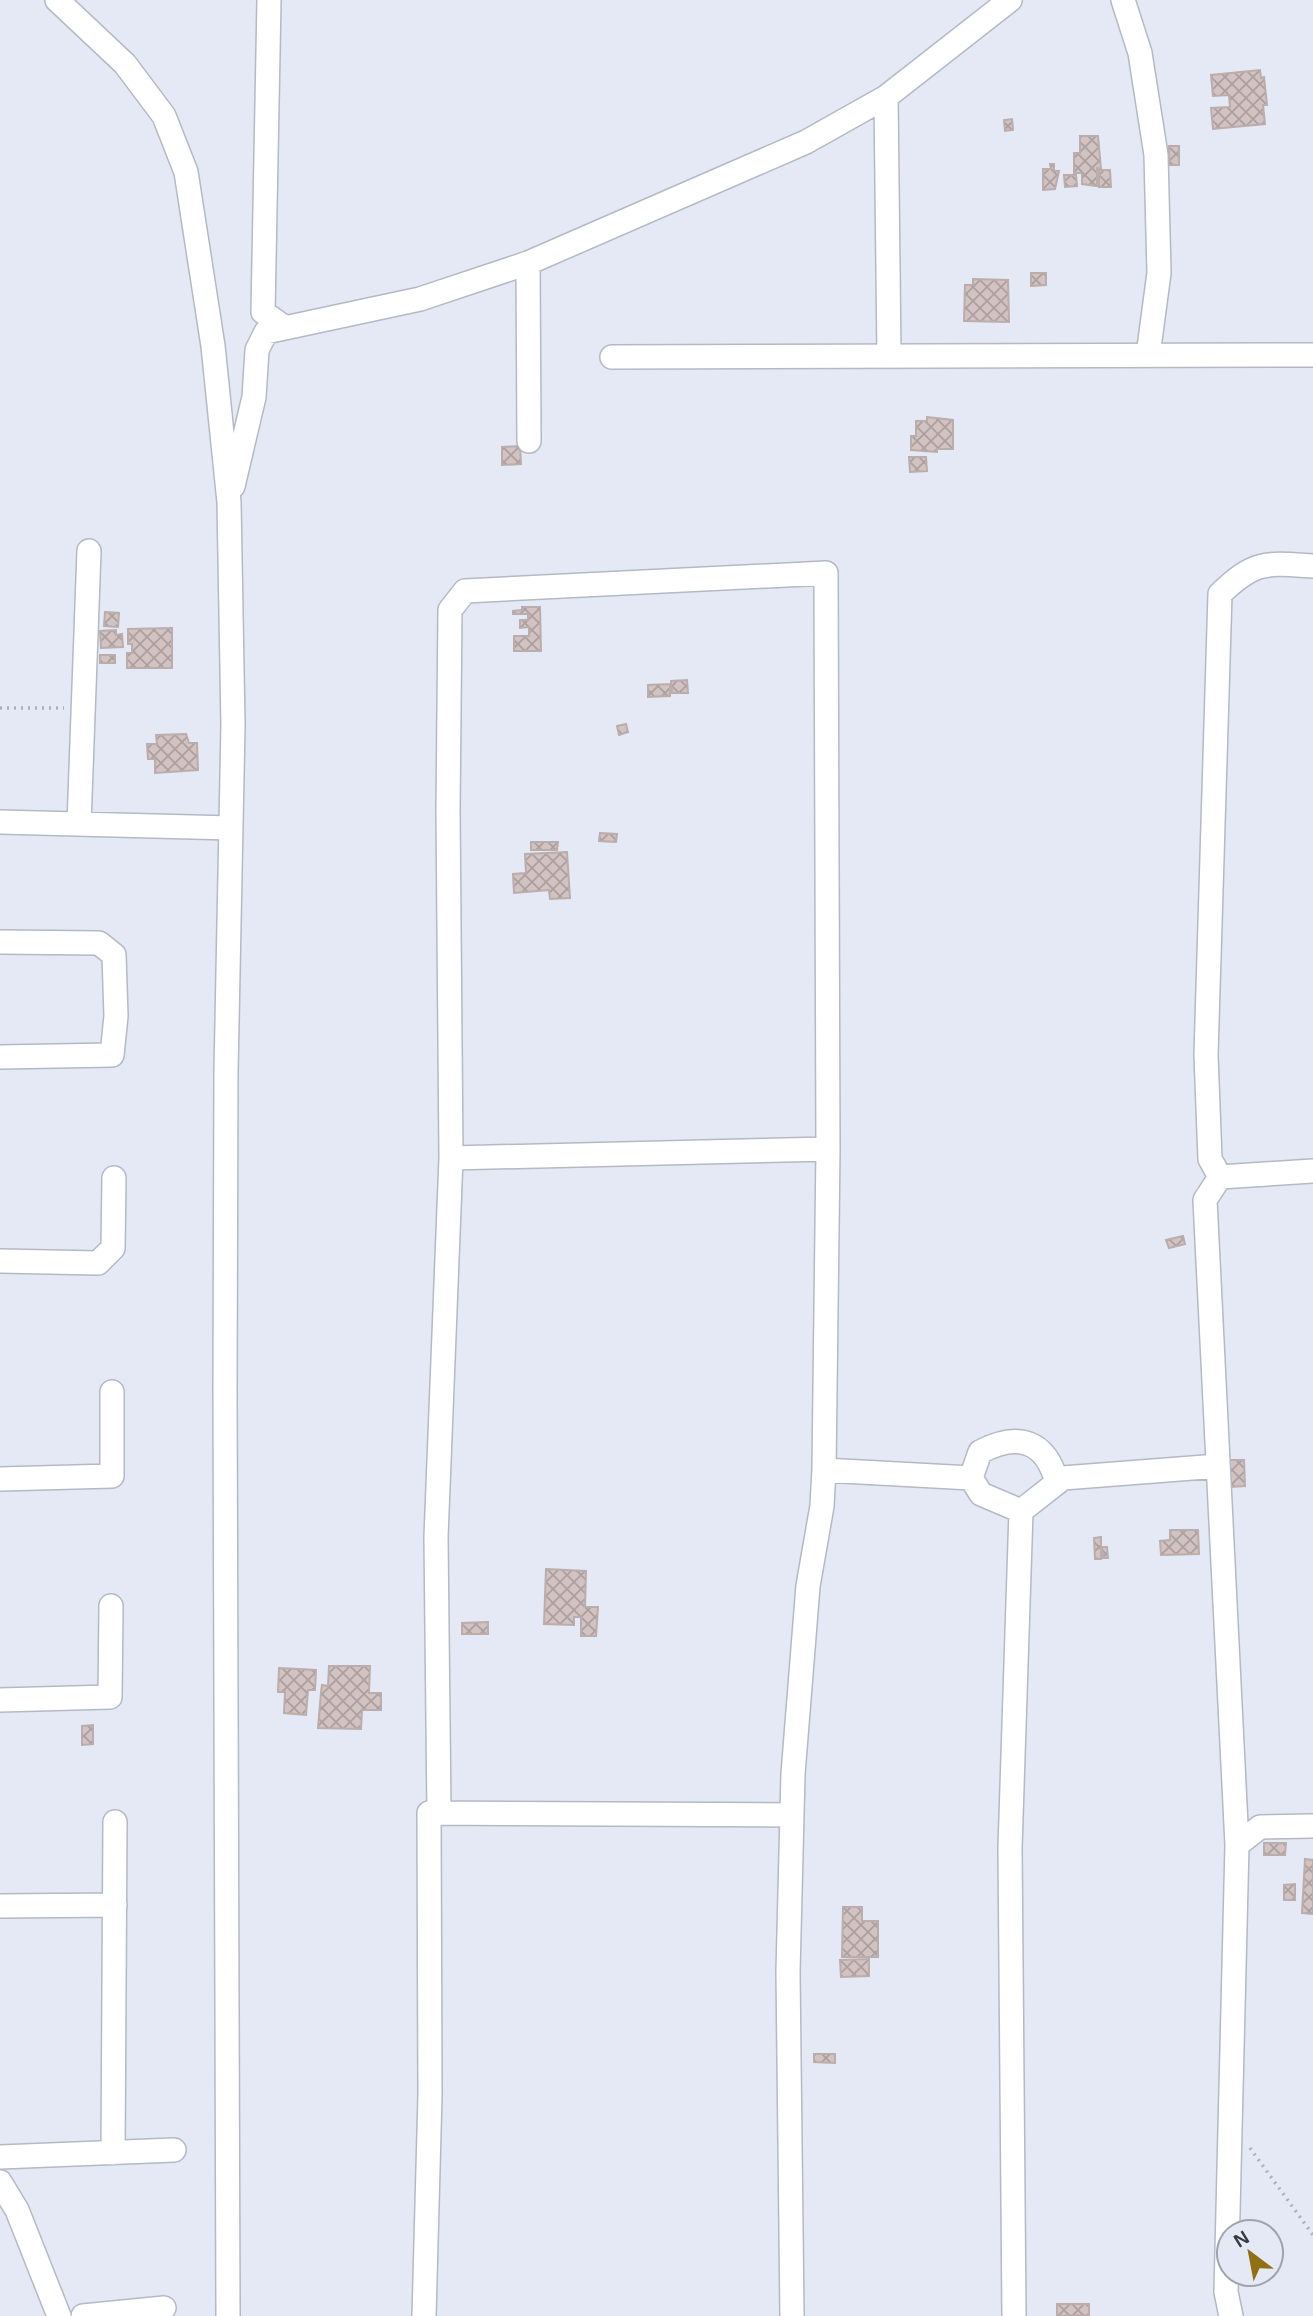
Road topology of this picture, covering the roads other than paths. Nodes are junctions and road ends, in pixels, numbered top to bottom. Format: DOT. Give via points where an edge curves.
graph roads {
  1 [pos="57,0"];
  2 [pos="269,0"];
  3 [pos="1010,0"];
  4 [pos="1122,0"];
  5 [pos="886,97"];
  6 [pos="528,263"];
  7 [pos="284,327"];
  8 [pos="1147,355"];
  9 [pos="1313,355"];
  10 [pos="889,356"];
  11 [pos="612,357"];
  12 [pos="529,441"];
  13 [pos="229,502"];
  14 [pos="89,551"];
  15 [pos="1313,566"];
  16 [pos="0,822"];
  17 [pos="79,824"];
  18 [pos="230,828"];
  19 [pos="0,942"];
  20 [pos="0,1058"];
  21 [pos="828,1149"];
  22 [pos="451,1158"];
  23 [pos="1313,1171"];
  24 [pos="1220,1177"];
  25 [pos="114,1178"];
  26 [pos="0,1261"];
  27 [pos="112,1392"];
  28 [pos="1218,1466"];
  29 [pos="824,1469"];
  30 [pos="971,1478"];
  31 [pos="0,1479"];
  32 [pos="1057,1483"];
  33 [pos="1021,1511"];
  34 [pos="111,1606"];
  35 [pos="0,1700"];
  36 [pos="439,1813"];
  37 [pos="792,1815"];
  38 [pos="115,1822"];
  39 [pos="1313,1826"];
  40 [pos="1237,1845"];
  41 [pos="115,1905"];
  42 [pos="0,1906"];
  43 [pos="174,2150"];
  44 [pos="113,2153"];
  45 [pos="0,2157"];
  46 [pos="0,2182"];
  47 [pos="164,2308"];
  48 [pos="59,2316"];
  49 [pos="83,2316"];
  50 [pos="228,2316"];
  51 [pos="424,2316"];
  52 [pos="792,2316"];
  53 [pos="1014,2316"];
  54 [pos="1231,2316"];
  1 -- 13 [label="street" via="125,64 164,116 186,172 212,332"];
  2 -- 7 [label="street" via="263,312"];
  3 -- 5 [label="street"];
  4 -- 8 [label="street" via="1140,52 1156,155 1159,273"];
  5 -- 6 [label="street" via="806,142"];
  5 -- 10 [label="street"];
  6 -- 7 [label="street" via="420,299"];
  6 -- 12 [label="street"];
  7 -- 13 [label="street" via="266,332 257,350 254,397"];
  8 -- 9 [label="street"];
  8 -- 10 [label="street"];
  10 -- 11 [label="street"];
  13 -- 18 [label="street"];
  14 -- 17 [label="street"];
  15 -- 24 [label="street" via="1268,563 1241,573 1220,594 1206,1055 1210,1159"];
  16 -- 17 [label="street"];
  17 -- 18 [label="street"];
  18 -- 50 [label="street" via="225,1390"];
  19 -- 20 [label="street" via="99,943 114,955 117,1016 113,1055"];
  21 -- 22 [label="street"];
  21 -- 22 [label="street" via="826,573 465,591 450,610"];
  21 -- 29 [label="street"];
  22 -- 36 [label="street" via="436,1537"];
  23 -- 24 [label="street"];
  24 -- 28 [label="street" via="1205,1200"];
  25 -- 26 [label="street" via="113,1248 98,1263"];
  27 -- 31 [label="street" via="112,1476"];
  28 -- 32 [label="street" via="1063,1478"];
  28 -- 40 [label="street"];
  29 -- 30 [label="street"];
  29 -- 37 [label="street" via="808,1586"];
  30 -- 32 [label="street" via="980,1452 999,1442 1018,1441 1041,1449 1053,1466"];
  30 -- 33 [label="street" via="981,1494"];
  32 -- 33 [label="street"];
  33 -- 53 [label="street" via="1010,1848"];
  34 -- 35 [label="street" via="110,1697"];
  36 -- 37 [label="street"];
  36 -- 51 [label="street" via="429,1813 430,2095"];
  37 -- 52 [label="street" via="788,1972"];
  38 -- 41 [label="street"];
  39 -- 40 [label="street" via="1260,1827"];
  40 -- 54 [label="street" via="1226,2292"];
  41 -- 42 [label="street"];
  41 -- 44 [label="street"];
  43 -- 44 [label="street"];
  44 -- 45 [label="street"];
  46 -- 48 [label="street" via="17,2210"];
  47 -- 49 [label="street"];
}
